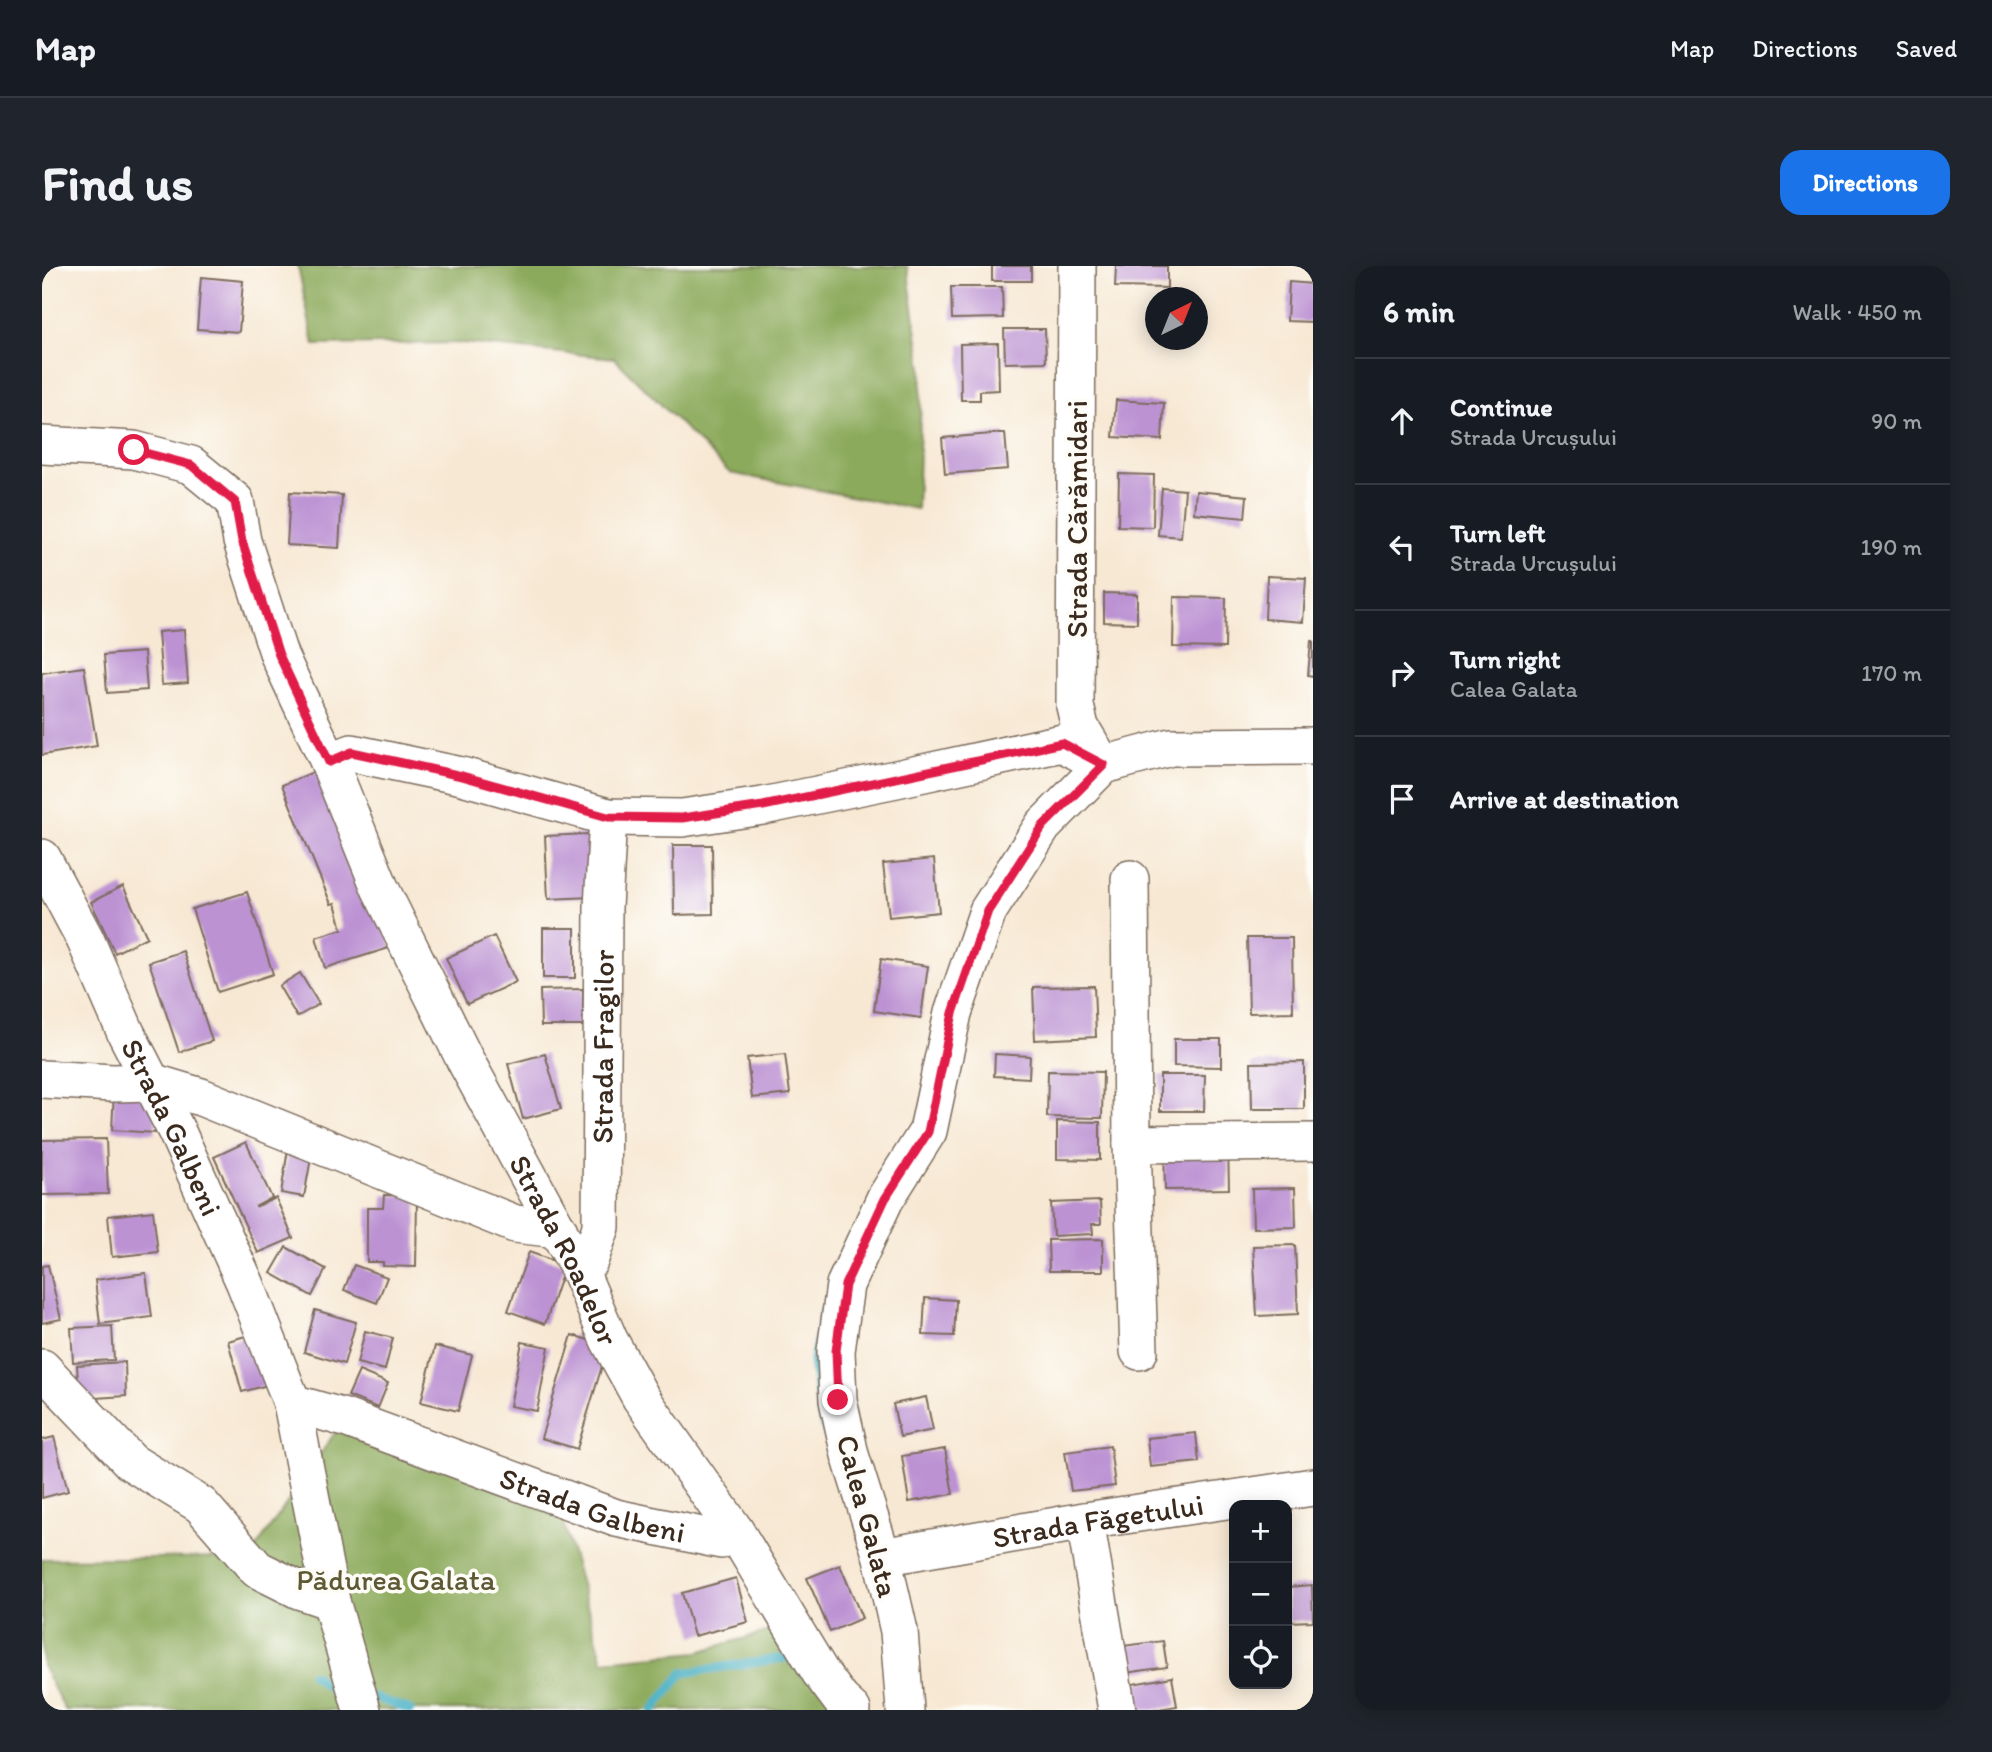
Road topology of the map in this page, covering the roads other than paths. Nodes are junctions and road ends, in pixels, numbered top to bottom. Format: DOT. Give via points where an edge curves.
graph roads {
  1 [pos="1077,266"];
  2 [pos="42,445"];
  3 [pos="1313,747"];
  4 [pos="329,762"];
  5 [pos="1104,765"];
  6 [pos="608,817"];
  7 [pos="42,858"];
  8 [pos="1130,879"];
  9 [pos="42,1079"];
  10 [pos="151,1082"];
  11 [pos="1313,1142"];
  12 [pos="1132,1144"];
  13 [pos="558,1229"];
  14 [pos="578,1267"];
  15 [pos="1139,1351"];
  16 [pos="42,1368"];
  17 [pos="292,1403"];
  18 [pos="1313,1487"];
  19 [pos="1085,1521"];
  20 [pos="735,1531"];
  21 [pos="883,1557"];
  22 [pos="331,1601"];
  23 [pos="362,1710"];
  24 [pos="852,1710"];
  25 [pos="905,1710"];
  26 [pos="1117,1710"];
  1 -- 5 [label="street, Strada Cărămidari" via="1075,706 1080,727"];
  2 -- 4 [label="street, Strada Roadelor" via="134,450 191,465 235,502 242,541 279,655"];
  3 -- 5 [label="street, Calea Galata" via="1171,747"];
  4 -- 6 [label="street" via="352,752 462,776"];
  4 -- 13 [label="street, Strada Roadelor" via="380,888 464,1058"];
  5 -- 6 [label="street" via="1062,743 750,808 682,818"];
  5 -- 21 [label="street, Calea Galata" via="1043,826 988,911 953,1013 928,1132 885,1199 845,1285 836,1351 838,1400 850,1455"];
  6 -- 14 [label="street, Strada Fragilor" via="601,1227 589,1261"];
  7 -- 10 [label="street, Strada Galbeni"];
  8 -- 12 [label="street"];
  9 -- 10 [label="street"];
  10 -- 13 [label="street" via="201,1097 515,1224"];
  10 -- 17 [label="street, Strada Galbeni" via="245,1283"];
  11 -- 12 [label="street"];
  12 -- 15 [label="street"];
  13 -- 14 [label="street, Strada Roadelor"];
  14 -- 20 [label="street, Strada Roadelor" via="609,1340 641,1398"];
  16 -- 22 [label="street" via="131,1462 201,1504 257,1569"];
  17 -- 20 [label="street, Strada Galbeni" via="345,1418 616,1518 721,1540"];
  17 -- 22 [label="street, Strada Galbeni"];
  18 -- 19 [label="street, Strada Făgetului"];
  19 -- 21 [label="street, Strada Făgetului"];
  19 -- 26 [label="street"];
  20 -- 24 [label="street, Strada Roadelor" via="820,1672"];
  21 -- 25 [label="street, Calea Galata" via="899,1631"];
  22 -- 23 [label="street, Strada Galbeni"];
}
